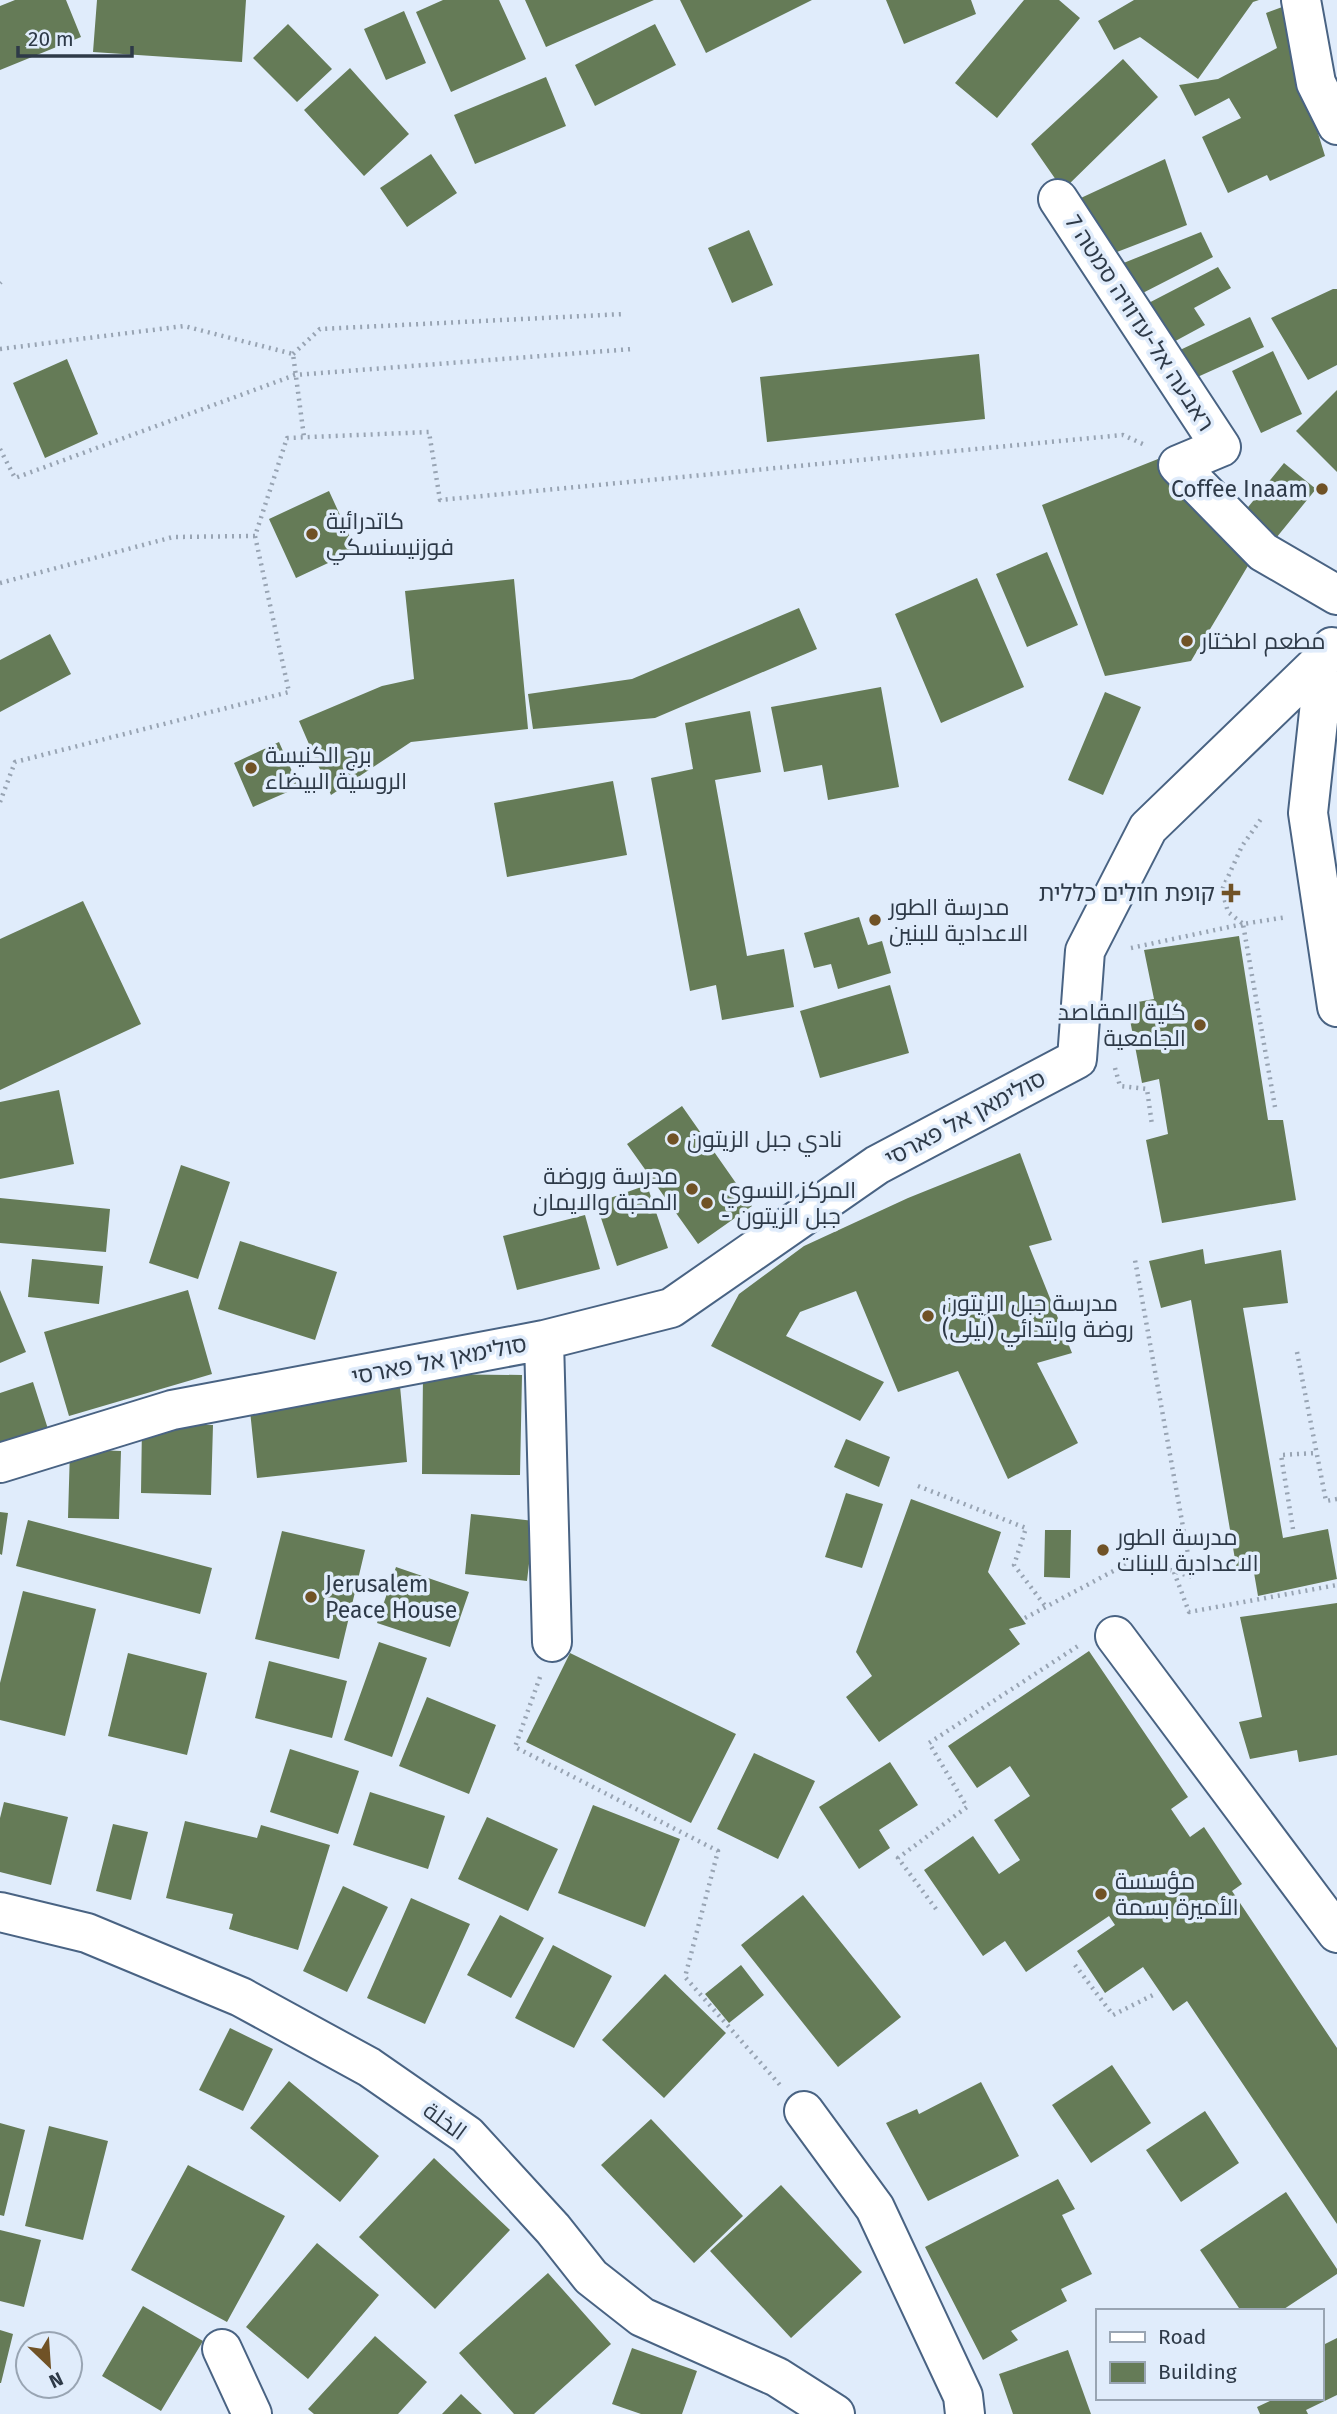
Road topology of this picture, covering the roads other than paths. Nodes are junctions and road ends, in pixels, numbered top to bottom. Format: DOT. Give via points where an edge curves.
graph roads {
  1 [pos="1301,0"];
  2 [pos="1337,125"];
  3 [pos="1058,199"];
  4 [pos="1337,595"];
  5 [pos="1331,648"];
  6 [pos="1326,859"];
  7 [pos="1337,1007"];
  8 [pos="544,1340"];
  9 [pos="0,1463"];
  10 [pos="1115,1636"];
  11 [pos="552,1642"];
  12 [pos="0,1912"];
  13 [pos="1337,1933"];
  14 [pos="804,2111"];
  15 [pos="222,2349"];
  16 [pos="252,2414"];
  17 [pos="835,2414"];
  18 [pos="965,2414"];
  1 -- 2 [label="street" via="1316,83"];
  3 -- 4 [label="street, ראבעה אל-עדוויה סמטה 7" via="1221,447 1173,460 1263,552"];
  5 -- 6 [label="street" via="1308,813"];
  5 -- 8 [label="street, סולימאן אל פארסי" via="1147,828 1085,951 1077,1059 877,1165 671,1308"];
  6 -- 7 [label="street" via="1322,911"];
  8 -- 9 [label="street, סולימאן אל פארסי" via="172,1410"];
  8 -- 11 [label="street"];
  10 -- 13 [label="street"];
  12 -- 17 [label="street, الخلة" via="87,1933 228,1992 369,2067 467,2135 591,2277 642,2317 777,2376"];
  14 -- 18 [label="street" via="875,2208 963,2396"];
  15 -- 16 [label="street"];
}
